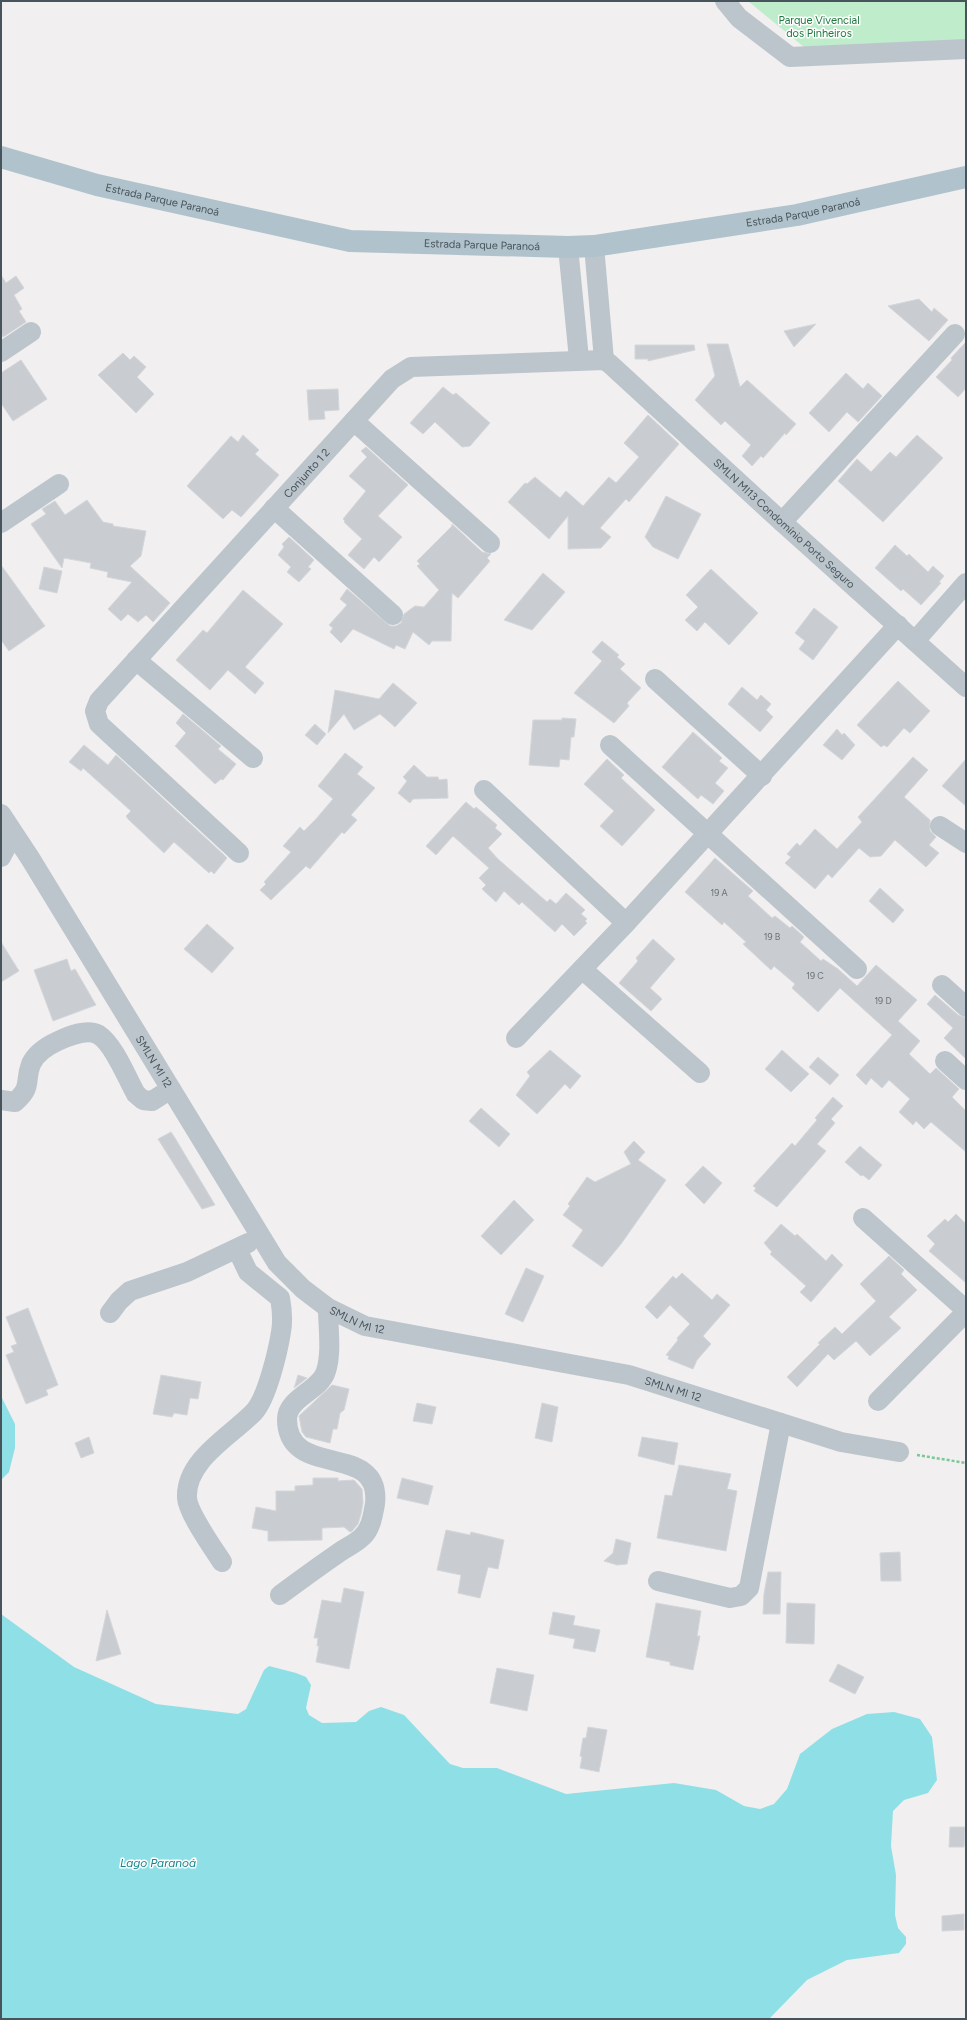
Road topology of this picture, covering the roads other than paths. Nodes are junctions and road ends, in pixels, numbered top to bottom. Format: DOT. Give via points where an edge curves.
graph roads {
  1 [pos="725,1"];
  2 [pos="966,49"];
  3 [pos="1,157"];
  4 [pos="966,177"];
  5 [pos="594,246"];
  6 [pos="568,247"];
  7 [pos="574,310"];
  8 [pos="599,310"];
  9 [pos="31,332"];
  10 [pos="955,334"];
  11 [pos="1,352"];
  12 [pos="579,359"];
  13 [pos="604,360"];
  14 [pos="354,421"];
  15 [pos="59,484"];
  16 [pos="274,508"];
  17 [pos="782,522"];
  18 [pos="1,523"];
  19 [pos="490,543"];
  20 [pos="966,584"];
  21 [pos="393,615"];
  22 [pos="898,625"];
  23 [pos="915,641"];
  24 [pos="136,660"];
  25 [pos="654,679"];
  26 [pos="966,687"];
  27 [pos="610,745"];
  28 [pos="253,758"];
  29 [pos="762,776"];
  30 [pos="484,790"];
  31 [pos="1,814"];
  32 [pos="940,826"];
  33 [pos="13,834"];
  34 [pos="708,835"];
  35 [pos="966,843"];
  36 [pos="239,853"];
  37 [pos="1,857"];
  38 [pos="626,923"];
  39 [pos="582,969"];
  40 [pos="857,969"];
  41 [pos="942,986"];
  42 [pos="966,1008"];
  43 [pos="516,1038"];
  44 [pos="945,1061"];
  45 [pos="700,1073"];
  46 [pos="966,1080"];
  47 [pos="171,1089"];
  48 [pos="1,1100"];
  49 [pos="863,1218"];
  50 [pos="261,1237"];
  51 [pos="237,1249"];
  52 [pos="328,1308"];
  53 [pos="966,1311"];
  54 [pos="110,1313"];
  55 [pos="878,1401"];
  56 [pos="781,1423"];
  57 [pos="899,1452"];
  58 [pos="222,1562"];
  59 [pos="658,1581"];
  60 [pos="280,1595"];
  1 -- 2 [label="street" via="739,18 790,58"];
  3 -- 6 [label="main road, Estrada Parque Paranoá" via="97,185 350,241"];
  4 -- 5 [label="main road, Estrada Parque Paranoá" via="797,215"];
  5 -- 6 [label="main road, Estrada Parque Paranoá"];
  5 -- 8 [label="street"];
  6 -- 7 [label="street"];
  7 -- 8 [label="street"];
  7 -- 12 [label="street"];
  8 -- 13 [label="street"];
  9 -- 11 [label="street"];
  10 -- 17 [label="street"];
  12 -- 13 [label="street"];
  12 -- 14 [label="street, Conjunto 1 2" via="411,367 392,379"];
  13 -- 17 [label="street, SMLN MI13 Condomínio Porto Seguro"];
  14 -- 16 [label="street, Conjunto 1 2"];
  14 -- 19 [label="street"];
  15 -- 18 [label="street"];
  16 -- 21 [label="street"];
  16 -- 24 [label="street, Conjunto 1 2"];
  17 -- 22 [label="street, SMLN MI13 Condomínio Porto Seguro"];
  20 -- 23 [label="street"];
  22 -- 23 [label="street, SMLN MI13 Condomínio Porto Seguro"];
  22 -- 29 [label="street"];
  23 -- 26 [label="street, SMLN MI13 Condomínio Porto Seguro"];
  24 -- 28 [label="street"];
  24 -- 36 [label="street, Conjunto 1 2" via="99,701 95,711 99,724"];
  25 -- 29 [label="street"];
  27 -- 34 [label="street"];
  29 -- 34 [label="street"];
  30 -- 38 [label="street"];
  31 -- 33 [label="street, SMLN MI 12"];
  32 -- 35 [label="street"];
  33 -- 37 [label="street"];
  33 -- 47 [label="street, SMLN MI 12"];
  34 -- 38 [label="street"];
  34 -- 40 [label="street"];
  38 -- 39 [label="street"];
  39 -- 43 [label="street"];
  39 -- 45 [label="street"];
  41 -- 42 [label="street"];
  44 -- 46 [label="street"];
  47 -- 48 [label="street" via="152,1101 143,1100 136,1094 109,1046 98,1035 83,1032 66,1037 42,1050 31,1064 28,1086 22,1096 15,1102"];
  47 -- 50 [label="street, SMLN MI 12"];
  49 -- 53 [label="street"];
  50 -- 51 [label="street"];
  50 -- 52 [label="street, SMLN MI 12" via="277,1263 303,1289"];
  51 -- 54 [label="street" via="187,1272 130,1291"];
  51 -- 58 [label="street" via="248,1272 280,1298 281,1331 265,1391 254,1411 203,1459 189,1484 187,1500 195,1519"];
  52 -- 56 [label="street, SMLN MI 12" via="365,1326 629,1376"];
  52 -- 60 [label="street" via="326,1372 319,1384 291,1407 287,1418 290,1433 296,1444 307,1454 364,1470 372,1479 376,1493 373,1518 363,1537"];
  53 -- 55 [label="street"];
  56 -- 57 [label="street, SMLN MI 12" via="841,1442"];
  56 -- 59 [label="street" via="749,1588 741,1596 730,1598"];
}
